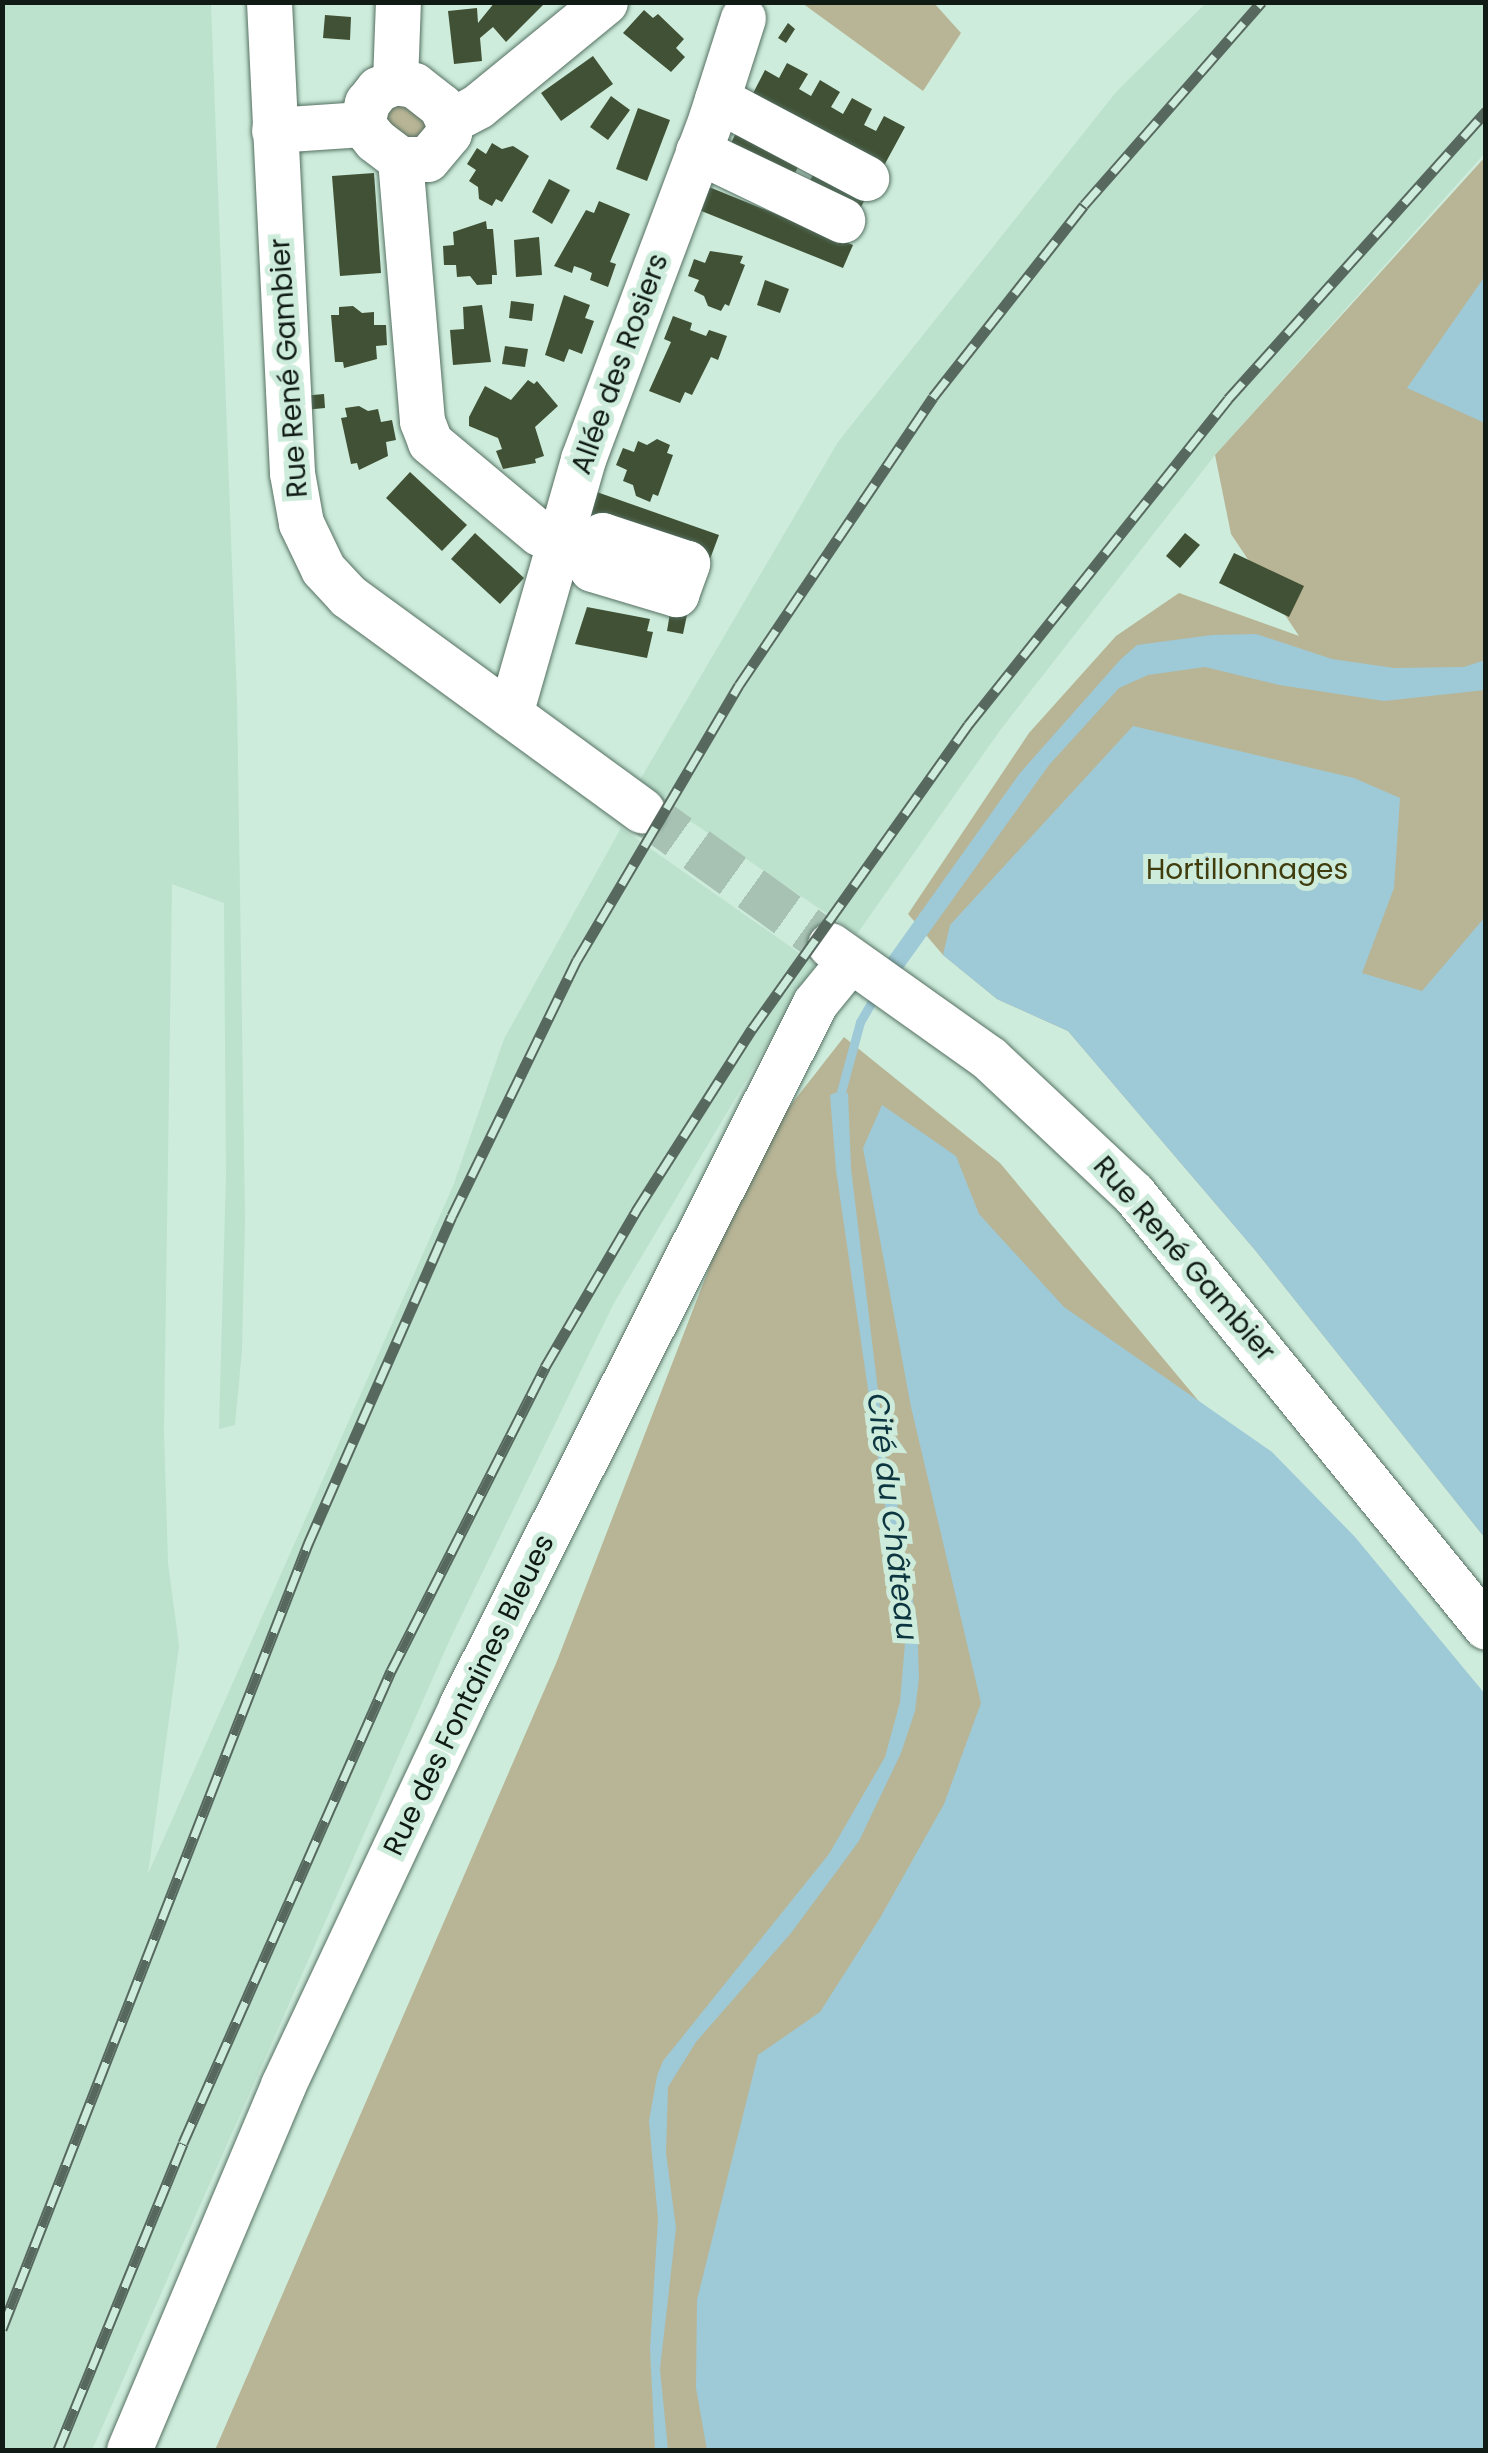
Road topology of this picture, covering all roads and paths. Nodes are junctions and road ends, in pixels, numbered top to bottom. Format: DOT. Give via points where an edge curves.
graph roads {
  1 [pos="270,2"];
  2 [pos="398,2"];
  3 [pos="606,2"];
  4 [pos="743,8"];
  5 [pos="394,82"];
  6 [pos="717,99"];
  7 [pos="448,122"];
  8 [pos="362,124"];
  9 [pos="274,130"];
  10 [pos="698,152"];
  11 [pos="400,159"];
  12 [pos="866,178"];
  13 [pos="842,220"];
  14 [pos="573,545"];
  15 [pos="510,714"];
  16 [pos="642,810"];
  17 [pos="840,952"];
  18 [pos="1486,1627"];
  19 [pos="129,2450"];
  1 -- 9 [label="street, Rue René Gambier"];
  2 -- 5 [label="street"];
  3 -- 7 [label="street" via="478,106"];
  4 -- 6 [label="street, Allée des Rosiers"];
  5 -- 7 [label="street" via="414,86 441,106"];
  5 -- 8 [label="street" via="378,88"];
  6 -- 10 [label="street, Allée des Rosiers"];
  6 -- 12 [label="street"];
  7 -- 11 [label="street" via="449,133 427,159"];
  8 -- 9 [label="street"];
  8 -- 11 [label="street"];
  9 -- 15 [label="street, Rue René Gambier" via="292,473 301,523 324,570 348,596"];
  10 -- 13 [label="street"];
  10 -- 14 [label="street, Allée des Rosiers" via="584,459"];
  11 -- 14 [label="street" via="422,420 430,442 539,533"];
  14 -- 15 [label="street, Allée des Rosiers"];
  15 -- 16 [label="street, Rue René Gambier"];
  17 -- 18 [label="street, Rue René Gambier" via="989,1058 1133,1193"];
  17 -- 19 [label="street, Rue des Fontaines Bleues" via="461,1706 283,2085"];
}
